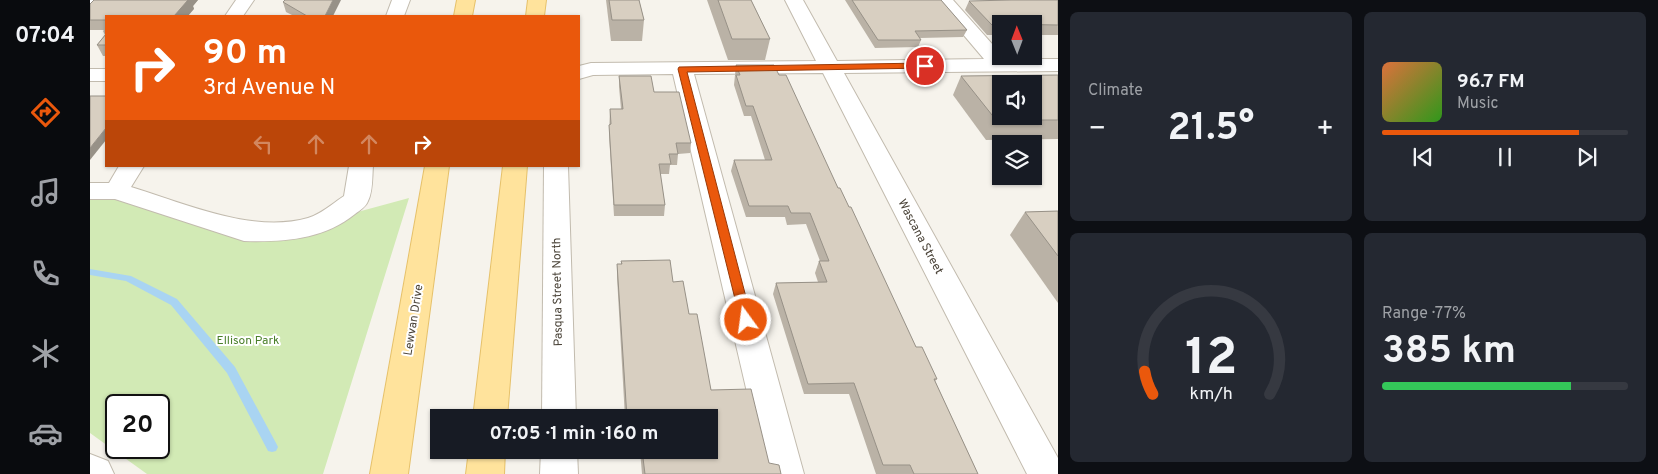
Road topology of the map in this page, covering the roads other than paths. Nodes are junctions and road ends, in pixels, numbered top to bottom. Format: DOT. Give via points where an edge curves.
graph roads {
  1 [pos="245,0"];
  2 [pos="401,0"];
  3 [pos="466,0"];
  4 [pos="537,0"];
  5 [pos="794,0"];
  6 [pos="943,0"];
  7 [pos="235,15"];
  8 [pos="396,15"];
  9 [pos="463,15"];
  10 [pos="535,15"];
  11 [pos="1058,65"];
  12 [pos="830,66"];
  13 [pos="1001,66"];
  14 [pos="682,69"];
  15 [pos="585,71"];
  16 [pos="90,75"];
  17 [pos="105,75"];
  18 [pos="131,167"];
  19 [pos="361,167"];
  20 [pos="437,167"];
  21 [pos="515,167"];
  22 [pos="556,167"];
  23 [pos="90,191"];
  24 [pos="116,191"];
  25 [pos="491,409"];
  26 [pos="559,409"];
  27 [pos="486,459"];
  28 [pos="559,459"];
  29 [pos="90,472"];
  30 [pos="95,474"];
  31 [pos="389,474"];
  32 [pos="484,474"];
  33 [pos="560,474"];
  34 [pos="785,474"];
  35 [pos="1047,474"];
  1 -- 7 [label="street"];
  2 -- 8 [label="street"];
  3 -- 9 [label="main road"];
  4 -- 10 [label="main road"];
  5 -- 12 [label="street, Wascana Street"];
  6 -- 13 [label="street"];
  11 -- 13 [label="street"];
  12 -- 13 [label="street"];
  12 -- 14 [label="street"];
  12 -- 35 [label="street, Wascana Street"];
  14 -- 15 [label="street"];
  14 -- 34 [label="street"];
  16 -- 17 [label="street"];
  18 -- 24 [label="street"];
  19 -- 24 [label="street" via="356,200 328,220 296,230 244,230"];
  20 -- 31 [label="main road, Lewvan Drive"];
  21 -- 25 [label="main road"];
  22 -- 26 [label="street, Pasqua Street North"];
  23 -- 24 [label="street"];
  27 -- 32 [label="main road"];
  28 -- 33 [label="street"];
  29 -- 30 [label="street"];
}
